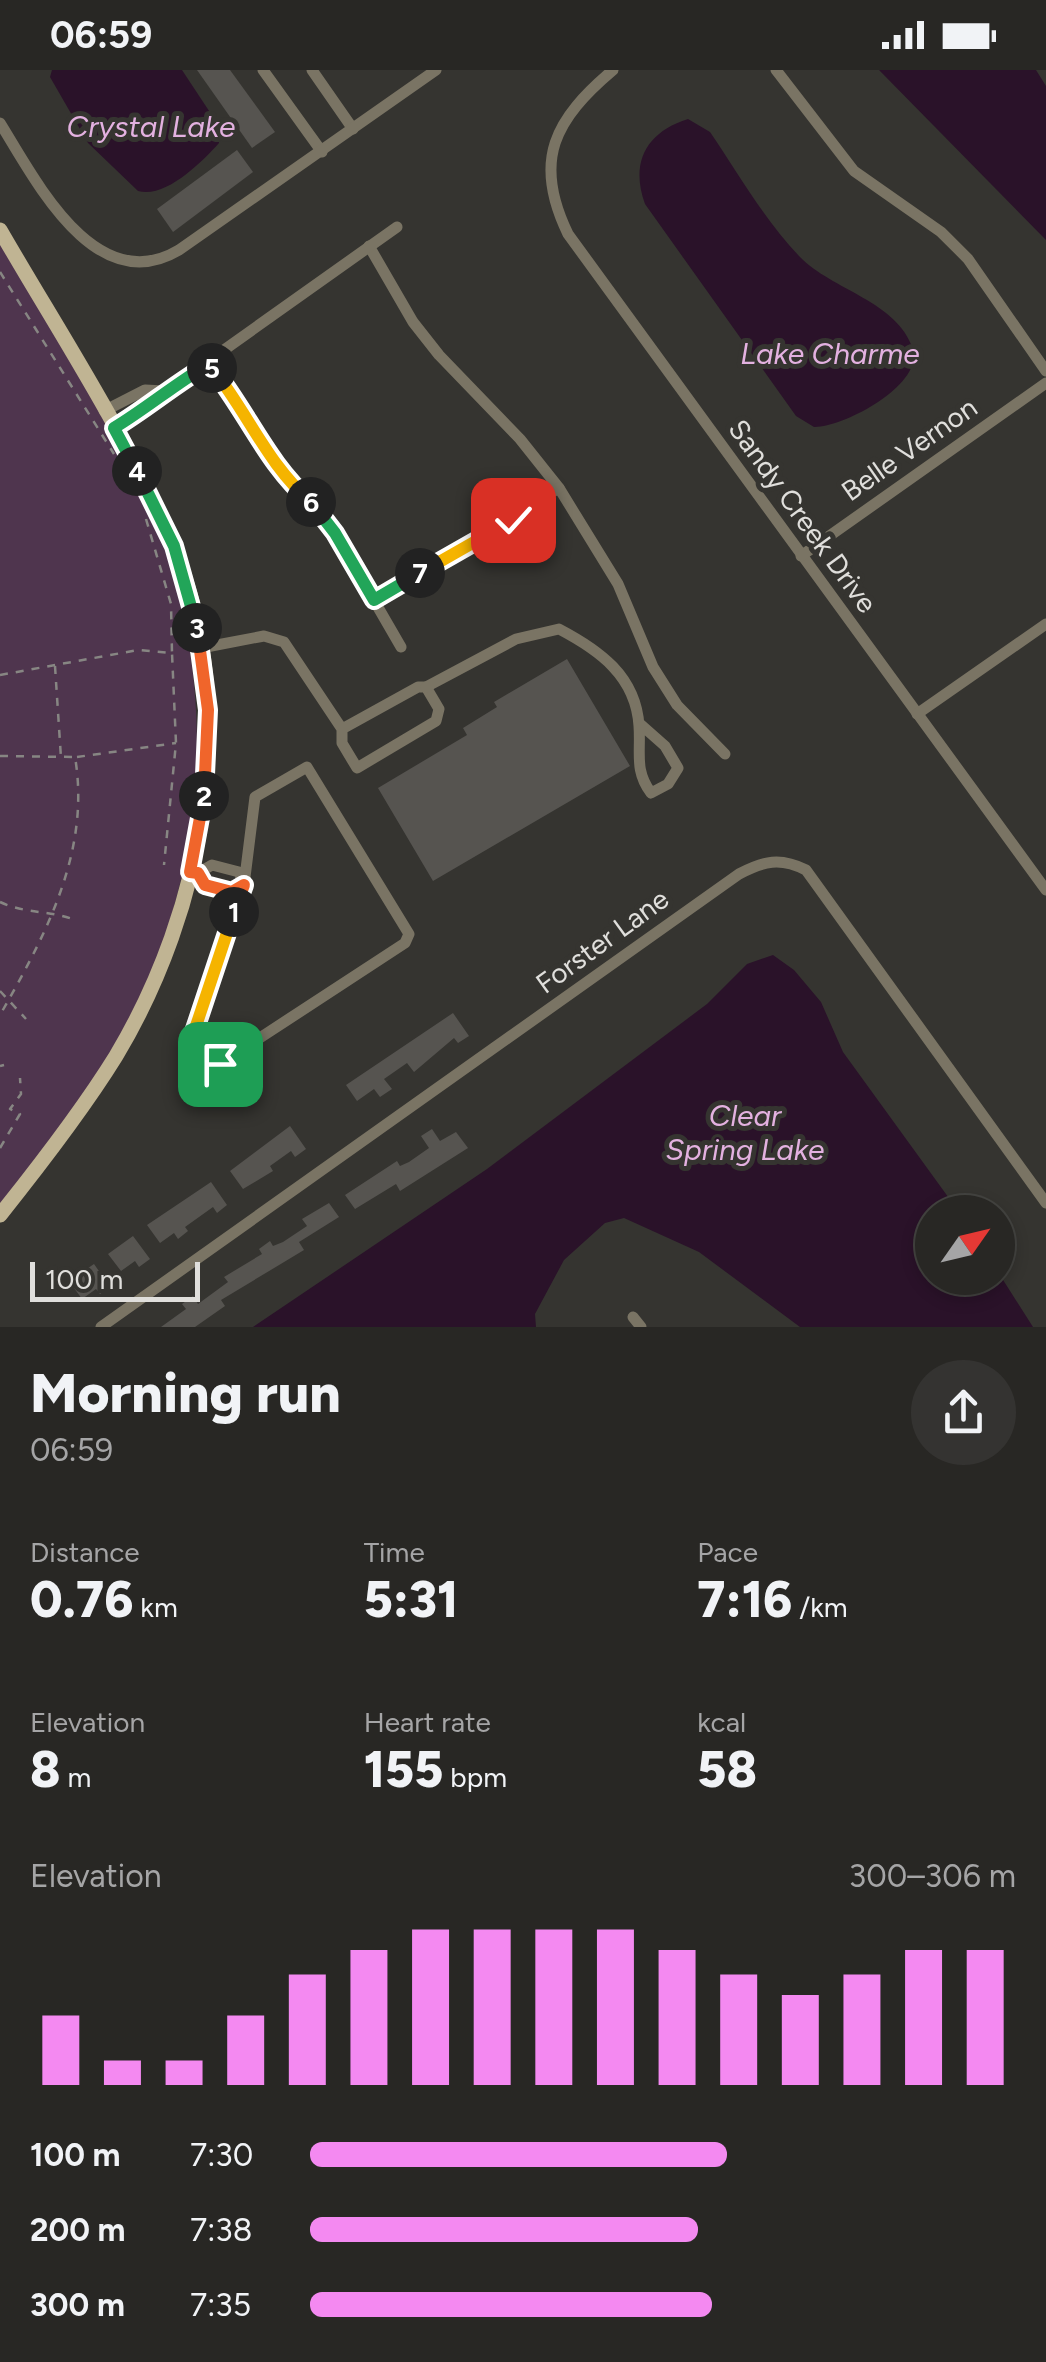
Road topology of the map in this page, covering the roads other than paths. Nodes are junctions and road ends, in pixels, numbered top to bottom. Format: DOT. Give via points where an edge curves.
graph roads {
  1 [pos="263,70"];
  2 [pos="312,70"];
  3 [pos="436,70"];
  4 [pos="613,70"];
  5 [pos="776,70"];
  6 [pos="0,123"];
  7 [pos="352,129"];
  8 [pos="322,152"];
  9 [pos="397,226"];
  10 [pos="0,230"];
  11 [pos="369,246"];
  12 [pos="209,364"];
  13 [pos="1046,371"];
  14 [pos="1046,383"];
  15 [pos="164,391"];
  16 [pos="104,411"];
  17 [pos="114,428"];
  18 [pos="559,488"];
  19 [pos="801,556"];
  20 [pos="374,600"];
  21 [pos="1046,624"];
  22 [pos="201,648"];
  23 [pos="401,648"];
  24 [pos="426,687"];
  25 [pos="917,714"];
  26 [pos="639,723"];
  27 [pos="342,730"];
  28 [pos="725,754"];
  29 [pos="194,872"];
  30 [pos="244,885"];
  31 [pos="1046,890"];
  32 [pos="1046,1203"];
  33 [pos="0,1215"];
  34 [pos="100,1327"];
  1 -- 8 [label="street"];
  2 -- 7 [label="street"];
  3 -- 7 [label="street"];
  4 -- 19 [label="street, Sandy Creek Drive" via="570,108 552,159 554,197 579,252"];
  5 -- 13 [label="street" via="854,171 968,259"];
  6 -- 8 [label="street" via="69,225 99,249 139,261 171,255"];
  7 -- 8 [label="street"];
  9 -- 11 [label="street"];
  10 -- 16 [label="main road"];
  11 -- 12 [label="street"];
  11 -- 18 [label="street" via="413,322"];
  12 -- 15 [label="street"];
  12 -- 20 [label="street" via="266,455 335,533"];
  14 -- 19 [label="street, Belle Vernon"];
  15 -- 16 [label="street" via="144,390"];
  15 -- 17 [label="street"];
  16 -- 17 [label="main road"];
  17 -- 22 [label="main road" via="174,546"];
  18 -- 20 [label="street"];
  18 -- 28 [label="street" via="618,584 653,667 677,705"];
  19 -- 25 [label="street, Sandy Creek Drive"];
  20 -- 23 [label="street"];
  21 -- 25 [label="street"];
  22 -- 27 [label="street" via="264,636 284,642"];
  22 -- 29 [label="main road" via="206,776"];
  24 -- 26 [label="street" via="516,639 559,629 600,650 622,676"];
  24 -- 27 [label="street"];
  24 -- 27 [label="street" via="439,709 436,721 357,768"];
  25 -- 31 [label="street, Sandy Creek Drive"];
  26 -- 26 [label="street" via="639,777 651,793 678,768 666,746"];
  29 -- 30 [label="street" via="220,889"];
  29 -- 30 [label="street" via="224,868 239,872"];
  29 -- 33 [label="main road" via="157,974 114,1058"];
  30 -- 30 [label="street" via="254,797 306,766 409,934 405,943 220,1064 194,1032"];
  32 -- 34 [label="street, Forster Lane" via="806,870 788,861 764,862"];
}
